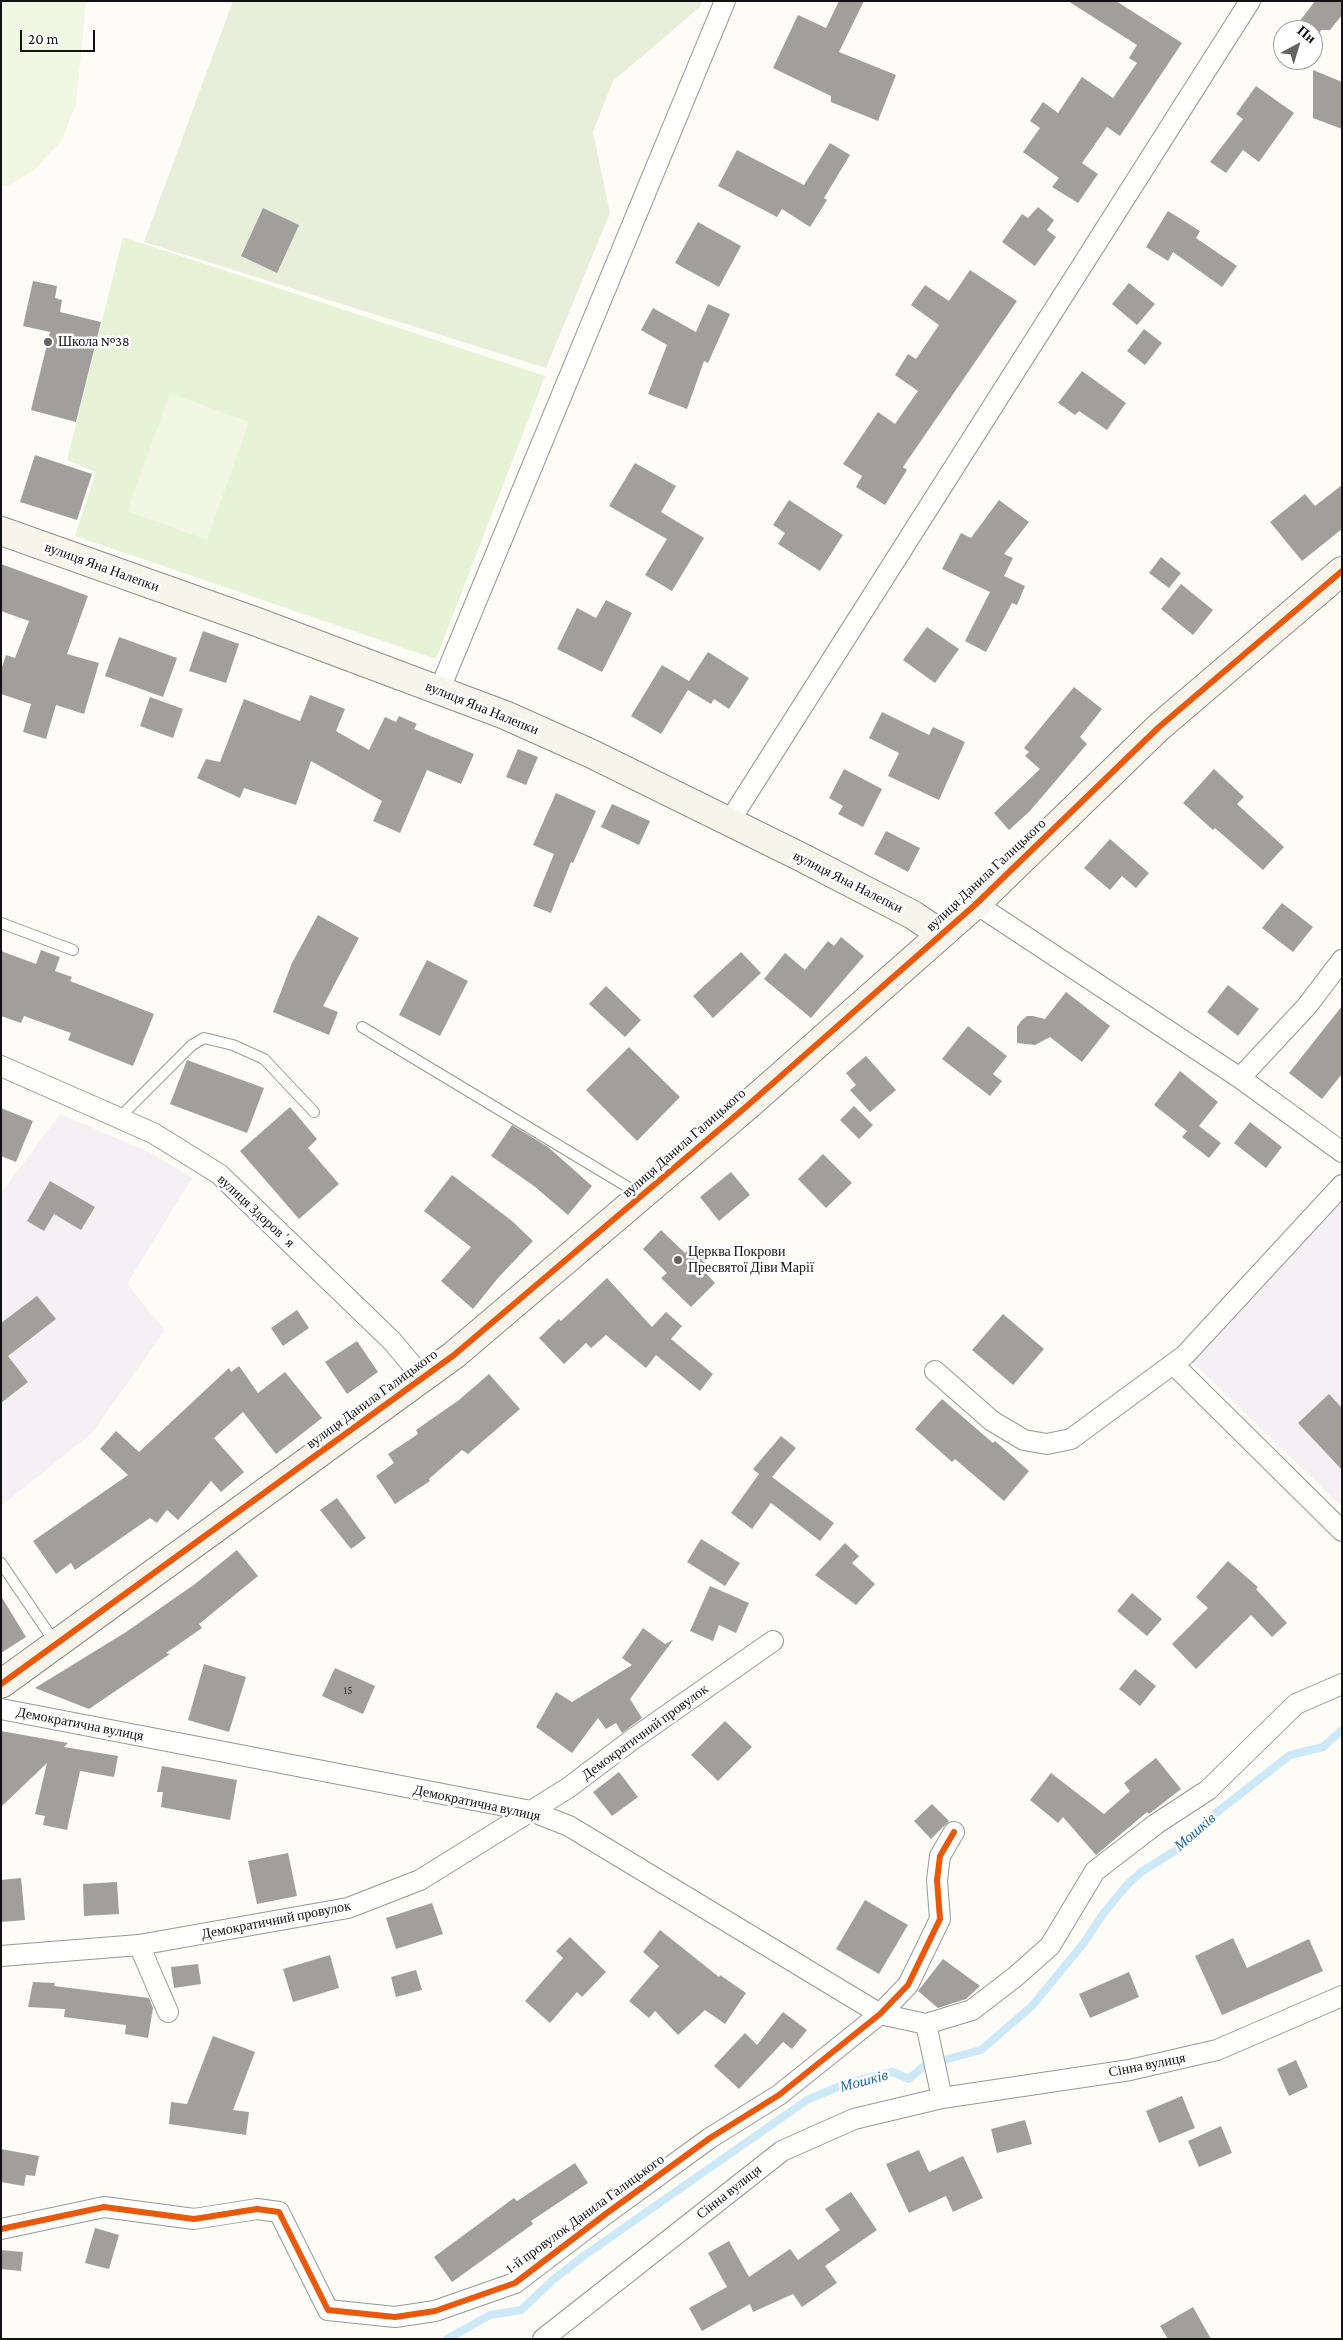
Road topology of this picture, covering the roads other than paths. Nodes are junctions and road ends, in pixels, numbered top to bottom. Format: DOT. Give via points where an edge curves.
graph roads {
  1 [pos="725,1"];
  2 [pos="1250,1"];
  3 [pos="1,531"];
  4 [pos="1338,578"];
  5 [pos="439,691"];
  6 [pos="729,822"];
  7 [pos="976,904"];
  8 [pos="1,923"];
  9 [pos="941,934"];
  10 [pos="72,950"];
  11 [pos="1342,960"];
  12 [pos="362,1027"];
  13 [pos="1,1066"];
  14 [pos="1240,1078"];
  15 [pos="314,1112"];
  16 [pos="119,1118"];
  17 [pos="1342,1152"];
  18 [pos="1342,1185"];
  19 [pos="642,1196"];
  20 [pos="1173,1364"];
  21 [pos="935,1371"];
  22 [pos="423,1378"];
  23 [pos="1342,1531"];
  24 [pos="1,1563"];
  25 [pos="774,1642"];
  26 [pos="56,1645"];
  27 [pos="1,1684"];
  28 [pos="1342,1684"];
  29 [pos="1,1709"];
  30 [pos="531,1811"];
  31 [pos="954,1832"];
  32 [pos="139,1945"];
  33 [pos="1,1956"];
  34 [pos="1342,1996"];
  35 [pos="168,2012"];
  36 [pos="880,2014"];
  37 [pos="926,2029"];
  38 [pos="941,2095"];
  39 [pos="1,2229"];
  40 [pos="543,2339"];
  1 -- 5 [label="street"];
  2 -- 6 [label="street"];
  3 -- 5 [label="street, вулиця Яна Налепки"];
  4 -- 7 [label="street, вулиця Данила Галицького" via="1160,727"];
  5 -- 6 [label="street, вулиця Яна Налепки" via="592,754"];
  6 -- 9 [label="street, вулиця Яна Налепки" via="913,915"];
  7 -- 9 [label="street, вулиця Данила Галицького"];
  7 -- 14 [label="street"];
  8 -- 10 [label="lane"];
  9 -- 19 [label="street, вулиця Данила Галицького"];
  11 -- 14 [label="street" via="1307,1006"];
  12 -- 19 [label="lane"];
  13 -- 16 [label="street, вулиця Здоровʼя"];
  14 -- 17 [label="street"];
  15 -- 16 [label="lane" via="264,1059 234,1045 204,1038 192,1045"];
  16 -- 22 [label="street, вулиця Здоровʼя" via="154,1134 219,1174 392,1341"];
  18 -- 20 [label="street" via="1185,1355"];
  19 -- 22 [label="street, вулиця Данила Галицького" via="454,1356"];
  20 -- 21 [label="street" via="1071,1439 1047,1444 1024,1440 992,1421"];
  20 -- 23 [label="street"];
  22 -- 26 [label="street, вулиця Данила Галицького"];
  24 -- 26 [label="lane"];
  25 -- 30 [label="street, Демократичний провулок"];
  26 -- 27 [label="street, вулиця Данила Галицького"];
  28 -- 37 [label="street" via="1296,1704 1208,1790 1156,1824 1095,1871 1050,1946 1015,1978 972,2010"];
  29 -- 30 [label="street, Демократична вулиця"];
  30 -- 32 [label="street, Демократичний провулок" via="420,1880 348,1908"];
  30 -- 36 [label="street, Демократична вулиця" via="569,1826"];
  31 -- 36 [label="street, 1-й провулок Данила Галицького" via="940,1856 937,1880 940,1919 908,1985"];
  32 -- 33 [label="street, Демократичний провулок"];
  32 -- 35 [label="street"];
  34 -- 38 [label="street, Сінна вулиця" via="1217,2050 1130,2070"];
  36 -- 37 [label="street, Демократична вулиця"];
  36 -- 39 [label="street, 1-й провулок Данила Галицького" via="779,2095 710,2138 515,2283 435,2311 396,2317 328,2310 279,2212 256,2208 194,2219 104,2207"];
  37 -- 38 [label="street"];
  38 -- 40 [label="street, Сінна вулиця" via="854,2118 782,2151"];
}
